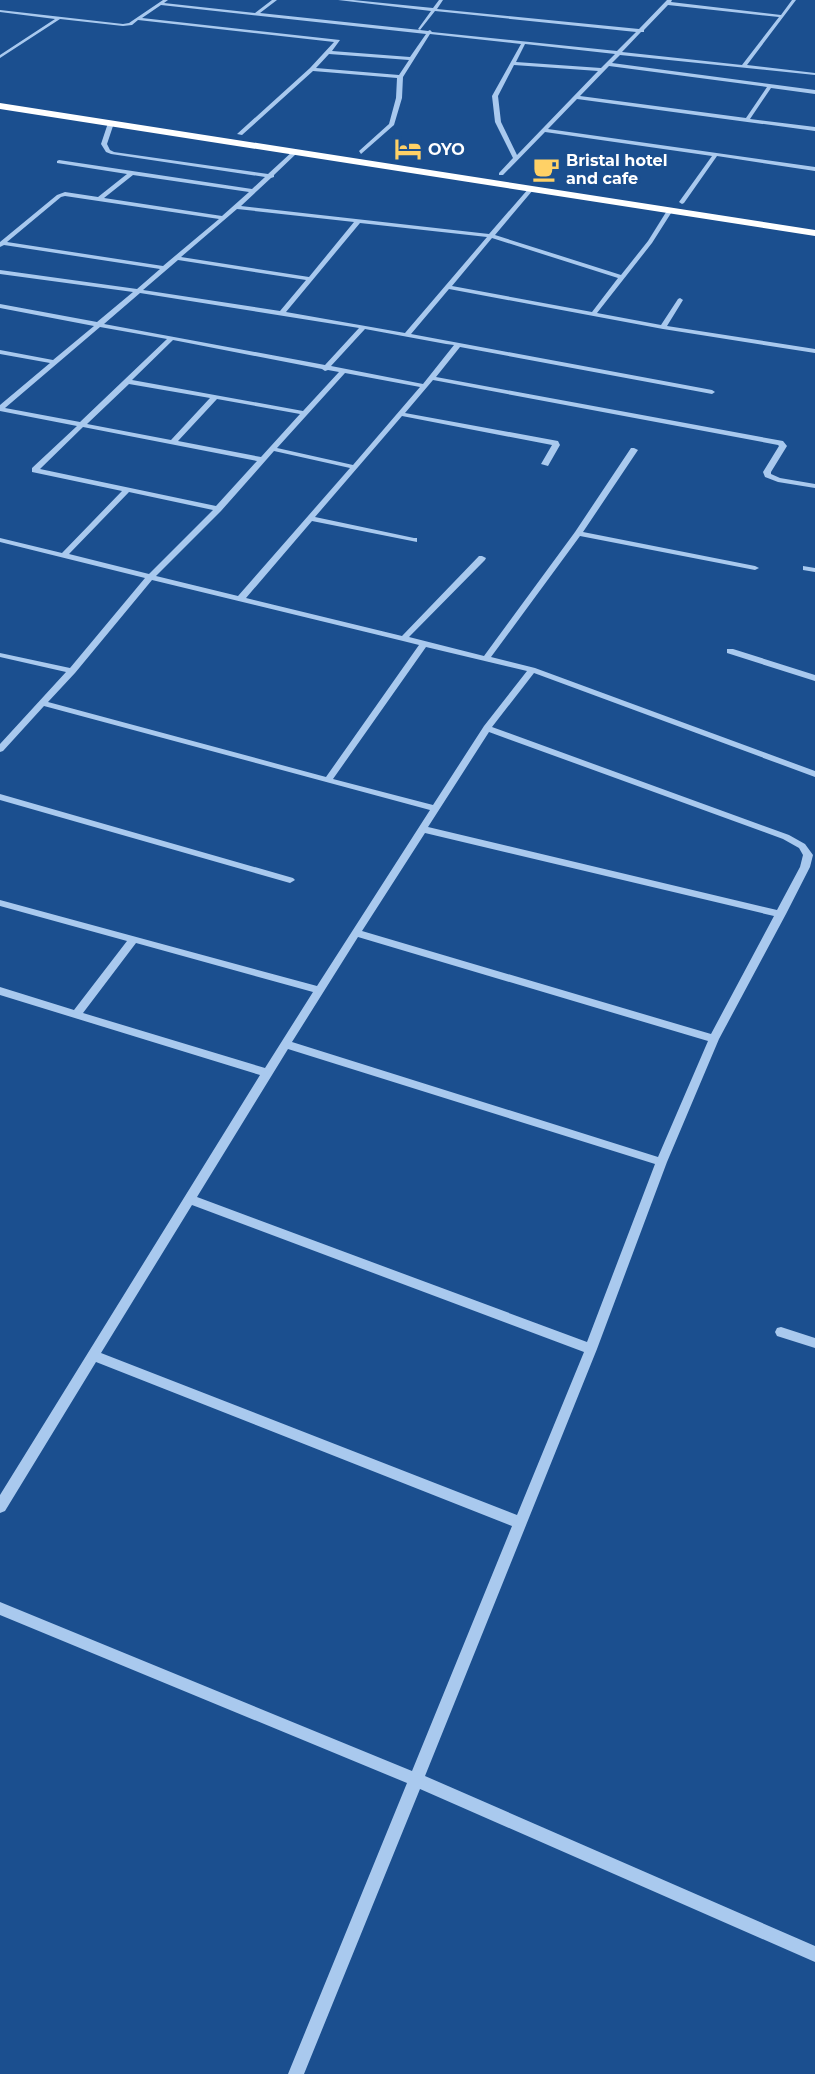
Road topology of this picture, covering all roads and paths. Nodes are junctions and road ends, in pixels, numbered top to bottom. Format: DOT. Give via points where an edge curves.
graph roads {
  1 [pos="275,0"];
  2 [pos="340,0"];
  3 [pos="441,0"];
  4 [pos="794,0"];
  5 [pos="163,2"];
  6 [pos="669,2"];
  7 [pos="436,10"];
  8 [pos="0,11"];
  9 [pos="255,15"];
  10 [pos="266,15"];
  11 [pos="781,16"];
  12 [pos="59,18"];
  13 [pos="138,19"];
  14 [pos="258,21"];
  15 [pos="251,27"];
  16 [pos="420,30"];
  17 [pos="430,31"];
  18 [pos="642,31"];
  19 [pos="243,33"];
  20 [pos="524,42"];
  21 [pos="328,52"];
  22 [pos="620,52"];
  23 [pos="0,57"];
  24 [pos="412,59"];
  25 [pos="513,63"];
  26 [pos="608,64"];
  27 [pos="744,66"];
  28 [pos="312,69"];
  29 [pos="602,70"];
  30 [pos="815,74"];
  31 [pos="400,77"];
  32 [pos="770,86"];
  33 [pos="815,92"];
  34 [pos="0,96"];
  35 [pos="576,97"];
  36 [pos="0,106"];
  37 [pos="747,120"];
  38 [pos="111,123"];
  39 [pos="815,129"];
  40 [pos="544,130"];
  41 [pos="240,134"];
  42 [pos="295,152"];
  43 [pos="361,152"];
  44 [pos="715,154"];
  45 [pos="516,159"];
  46 [pos="59,162"];
  47 [pos="815,169"];
  48 [pos="133,172"];
  49 [pos="501,174"];
  50 [pos="272,176"];
  51 [pos="531,189"];
  52 [pos="254,191"];
  53 [pos="99,199"];
  54 [pos="682,202"];
  55 [pos="236,207"];
  56 [pos="670,210"];
  57 [pos="224,218"];
  58 [pos="358,221"];
  59 [pos="815,222"];
  60 [pos="815,233"];
  61 [pos="491,236"];
  62 [pos="1,244"];
  63 [pos="176,258"];
  64 [pos="165,268"];
  65 [pos="0,272"];
  66 [pos="623,278"];
  67 [pos="310,279"];
  68 [pos="448,287"];
  69 [pos="140,289"];
  70 [pos="680,300"];
  71 [pos="0,306"];
  72 [pos="282,313"];
  73 [pos="594,313"];
  74 [pos="96,325"];
  75 [pos="364,327"];
  76 [pos="663,327"];
  77 [pos="407,334"];
  78 [pos="170,340"];
  79 [pos="459,344"];
  80 [pos="815,351"];
  81 [pos="0,352"];
  82 [pos="54,362"];
  83 [pos="325,369"];
  84 [pos="342,372"];
  85 [pos="432,378"];
  86 [pos="126,381"];
  87 [pos="425,386"];
  88 [pos="712,392"];
  89 [pos="215,397"];
  90 [pos="0,409"];
  91 [pos="305,413"];
  92 [pos="401,414"];
  93 [pos="84,423"];
  94 [pos="173,442"];
  95 [pos="273,449"];
  96 [pos="634,450"];
  97 [pos="262,460"];
  98 [pos="545,464"];
  99 [pos="354,467"];
  100 [pos="815,486"];
  101 [pos="127,490"];
  102 [pos="218,509"];
  103 [pos="309,518"];
  104 [pos="578,533"];
  105 [pos="0,540"];
  106 [pos="414,540"];
  107 [pos="65,554"];
  108 [pos="482,558"];
  109 [pos="755,568"];
  110 [pos="151,576"];
  111 [pos="240,599"];
  112 [pos="402,639"];
  113 [pos="424,644"];
  114 [pos="730,651"];
  115 [pos="5,656"];
  116 [pos="487,657"];
  117 [pos="0,666"];
  118 [pos="532,670"];
  119 [pos="72,671"];
  120 [pos="815,678"];
  121 [pos="42,703"];
  122 [pos="487,728"];
  123 [pos="0,748"];
  124 [pos="815,774"];
  125 [pos="328,780"];
  126 [pos="0,797"];
  127 [pos="435,809"];
  128 [pos="422,830"];
  129 [pos="290,880"];
  130 [pos="0,903"];
  131 [pos="781,914"];
  132 [pos="356,933"];
  133 [pos="133,940"];
  134 [pos="319,990"];
  135 [pos="0,991"];
  136 [pos="76,1014"];
  137 [pos="714,1039"];
  138 [pos="285,1044"];
  139 [pos="267,1073"];
  140 [pos="661,1162"];
  141 [pos="189,1199"];
  142 [pos="781,1332"];
  143 [pos="815,1343"];
  144 [pos="591,1349"];
  145 [pos="93,1355"];
  146 [pos="0,1506"];
  147 [pos="521,1523"];
  148 [pos="0,1608"];
  149 [pos="417,1780"];
  150 [pos="815,1954"];
  151 [pos="296,2074"];
  1 -- 9 [label="street"];
  2 -- 7 [label="street"];
  3 -- 7 [label="street"];
  4 -- 11 [label="street"];
  5 -- 9 [label="street"];
  5 -- 13 [label="street"];
  6 -- 11 [label="street"];
  6 -- 18 [label="street"];
  7 -- 16 [label="street"];
  7 -- 18 [label="street"];
  8 -- 12 [label="street"];
  9 -- 10 [label="street"];
  10 -- 14 [label="street"];
  10 -- 16 [label="street"];
  11 -- 27 [label="street"];
  12 -- 13 [label="street" via="123,25"];
  12 -- 23 [label="street"];
  13 -- 19 [label="street"];
  15 -- 19 [label="street"];
  16 -- 17 [label="street"];
  17 -- 20 [label="street"];
  17 -- 24 [label="street"];
  18 -- 22 [label="street"];
  19 -- 21 [label="street" via="338,41"];
  20 -- 22 [label="street"];
  20 -- 25 [label="street"];
  21 -- 24 [label="street"];
  21 -- 28 [label="street"];
  22 -- 26 [label="street"];
  22 -- 27 [label="street"];
  24 -- 31 [label="street"];
  25 -- 29 [label="street"];
  25 -- 45 [label="street" via="495,96 498,122"];
  26 -- 29 [label="street"];
  26 -- 32 [label="street"];
  27 -- 30 [label="street"];
  28 -- 31 [label="street"];
  28 -- 41 [label="street"];
  29 -- 35 [label="street"];
  31 -- 43 [label="street" via="391,125"];
  32 -- 33 [label="street"];
  32 -- 37 [label="street"];
  34 -- 41 [label="highway"];
  35 -- 37 [label="street"];
  35 -- 40 [label="street"];
  36 -- 38 [label="highway"];
  37 -- 39 [label="street"];
  38 -- 42 [label="highway"];
  38 -- 50 [label="street" via="104,144 113,153"];
  40 -- 44 [label="street"];
  40 -- 45 [label="street"];
  41 -- 43 [label="highway"];
  42 -- 50 [label="street"];
  42 -- 51 [label="highway"];
  43 -- 49 [label="highway"];
  44 -- 47 [label="street"];
  44 -- 54 [label="street"];
  45 -- 49 [label="street"];
  46 -- 48 [label="street"];
  48 -- 52 [label="street"];
  48 -- 53 [label="street"];
  49 -- 54 [label="highway"];
  50 -- 52 [label="street"];
  51 -- 56 [label="highway"];
  51 -- 61 [label="street"];
  52 -- 55 [label="street"];
  53 -- 57 [label="street"];
  53 -- 62 [label="street" via="58,196"];
  54 -- 59 [label="highway"];
  55 -- 57 [label="street"];
  55 -- 58 [label="street"];
  56 -- 60 [label="highway"];
  56 -- 66 [label="street"];
  57 -- 63 [label="street"];
  58 -- 61 [label="street"];
  58 -- 67 [label="street"];
  61 -- 66 [label="street"];
  61 -- 68 [label="street"];
  62 -- 64 [label="street"];
  63 -- 64 [label="street"];
  63 -- 67 [label="street"];
  64 -- 69 [label="street"];
  65 -- 69 [label="street"];
  66 -- 73 [label="street"];
  67 -- 72 [label="street"];
  68 -- 73 [label="street"];
  68 -- 77 [label="street"];
  69 -- 72 [label="street"];
  69 -- 74 [label="street"];
  70 -- 76 [label="street"];
  71 -- 74 [label="street"];
  72 -- 75 [label="street"];
  73 -- 76 [label="street"];
  74 -- 78 [label="street"];
  74 -- 82 [label="street"];
  75 -- 77 [label="street"];
  75 -- 83 [label="street"];
  76 -- 80 [label="street"];
  77 -- 79 [label="street"];
  78 -- 83 [label="street"];
  78 -- 86 [label="street"];
  79 -- 85 [label="street"];
  79 -- 88 [label="street"];
  81 -- 82 [label="street"];
  82 -- 90 [label="street"];
  83 -- 84 [label="street"];
  84 -- 87 [label="street"];
  84 -- 91 [label="street"];
  85 -- 87 [label="street"];
  85 -- 100 [label="street" via="780,443 783,448 768,475"];
  86 -- 89 [label="street"];
  86 -- 93 [label="street"];
  87 -- 92 [label="street"];
  89 -- 91 [label="street"];
  89 -- 94 [label="street"];
  90 -- 93 [label="street"];
  91 -- 95 [label="street"];
  92 -- 98 [label="street" via="555,443"];
  92 -- 99 [label="street"];
  93 -- 94 [label="street"];
  93 -- 101 [label="street" via="36,471"];
  94 -- 97 [label="street"];
  95 -- 97 [label="street"];
  95 -- 99 [label="street"];
  96 -- 104 [label="street"];
  97 -- 102 [label="street"];
  99 -- 103 [label="street"];
  101 -- 102 [label="street"];
  101 -- 107 [label="street"];
  102 -- 110 [label="street"];
  103 -- 106 [label="street"];
  103 -- 111 [label="street"];
  104 -- 109 [label="street"];
  104 -- 116 [label="street"];
  105 -- 107 [label="street"];
  107 -- 110 [label="street"];
  108 -- 112 [label="street"];
  110 -- 111 [label="street"];
  110 -- 119 [label="street"];
  111 -- 112 [label="street"];
  112 -- 113 [label="street"];
  113 -- 116 [label="street"];
  113 -- 125 [label="street"];
  114 -- 120 [label="street"];
  115 -- 117 [label="street"];
  115 -- 119 [label="street"];
  116 -- 118 [label="street"];
  118 -- 122 [label="street"];
  118 -- 124 [label="street"];
  119 -- 121 [label="street"];
  121 -- 123 [label="street"];
  121 -- 125 [label="street"];
  122 -- 127 [label="street"];
  122 -- 131 [label="street" via="802,846 808,855 806,867"];
  125 -- 127 [label="street"];
  126 -- 129 [label="street"];
  127 -- 128 [label="street"];
  128 -- 131 [label="street"];
  128 -- 132 [label="street"];
  130 -- 133 [label="street"];
  131 -- 137 [label="street"];
  132 -- 134 [label="street"];
  132 -- 137 [label="street"];
  133 -- 134 [label="street"];
  133 -- 136 [label="street"];
  134 -- 138 [label="street"];
  135 -- 136 [label="street"];
  136 -- 139 [label="street"];
  137 -- 140 [label="street"];
  138 -- 139 [label="street"];
  138 -- 140 [label="street"];
  139 -- 141 [label="street"];
  140 -- 144 [label="street"];
  141 -- 144 [label="street"];
  141 -- 145 [label="street"];
  142 -- 143 [label="street"];
  144 -- 147 [label="street"];
  145 -- 146 [label="street"];
  145 -- 147 [label="street"];
  147 -- 149 [label="street"];
  148 -- 149 [label="street"];
  149 -- 150 [label="street"];
  149 -- 151 [label="street"];
}
